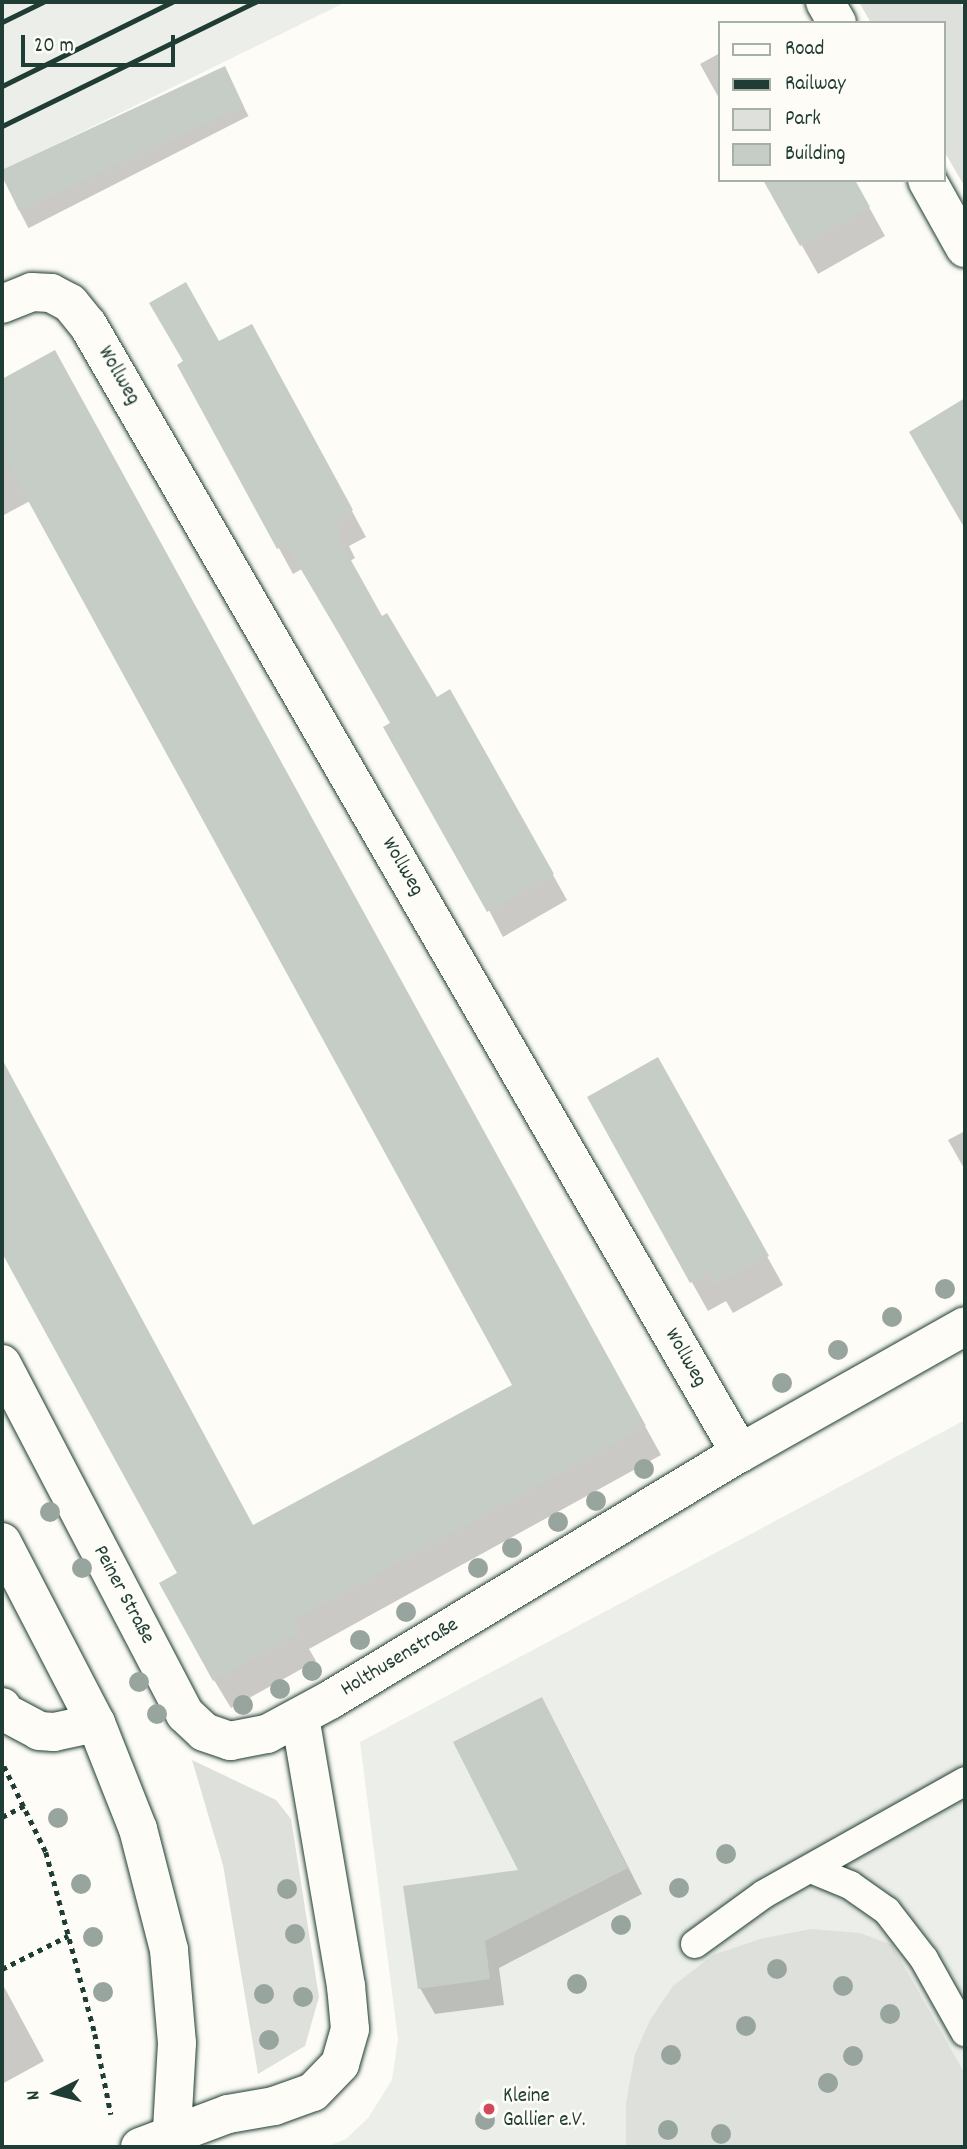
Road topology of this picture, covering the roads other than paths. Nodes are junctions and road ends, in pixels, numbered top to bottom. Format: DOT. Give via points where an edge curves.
graph roads {
  1 [pos="825,2"];
  2 [pos="836,21"];
  3 [pos="928,182"];
  4 [pos="965,247"];
  5 [pos="2,304"];
  6 [pos="965,1325"];
  7 [pos="2,1363"];
  8 [pos="740,1453"];
  9 [pos="2,1542"];
  10 [pos="2,1707"];
  11 [pos="300,1717"];
  12 [pos="96,1723"];
  13 [pos="965,1781"];
  14 [pos="811,1869"];
  15 [pos="695,1944"];
  16 [pos="965,2032"];
  17 [pos="161,2143"];
  1 -- 2 [label="street"];
  3 -- 4 [label="street"];
  5 -- 8 [label="street, Wollweg" via="32,292 51,293 70,303 88,325"];
  6 -- 8 [label="street, Holthusenstraße"];
  7 -- 11 [label="street, Peiner Straße" via="185,1714 204,1731 230,1741 267,1734"];
  8 -- 11 [label="street, Holthusenstraße"];
  9 -- 12 [label="street"];
  10 -- 12 [label="street" via="39,1731"];
  11 -- 17 [label="street" via="346,1986 350,2029 344,2052 340,2064 313,2092 274,2106 228,2114"];
  12 -- 17 [label="street" via="138,1829 169,1950 177,2043"];
  13 -- 14 [label="lane"];
  14 -- 15 [label="lane" via="742,1908"];
  14 -- 16 [label="lane" via="850,1885 887,1911 924,1959"];
}
